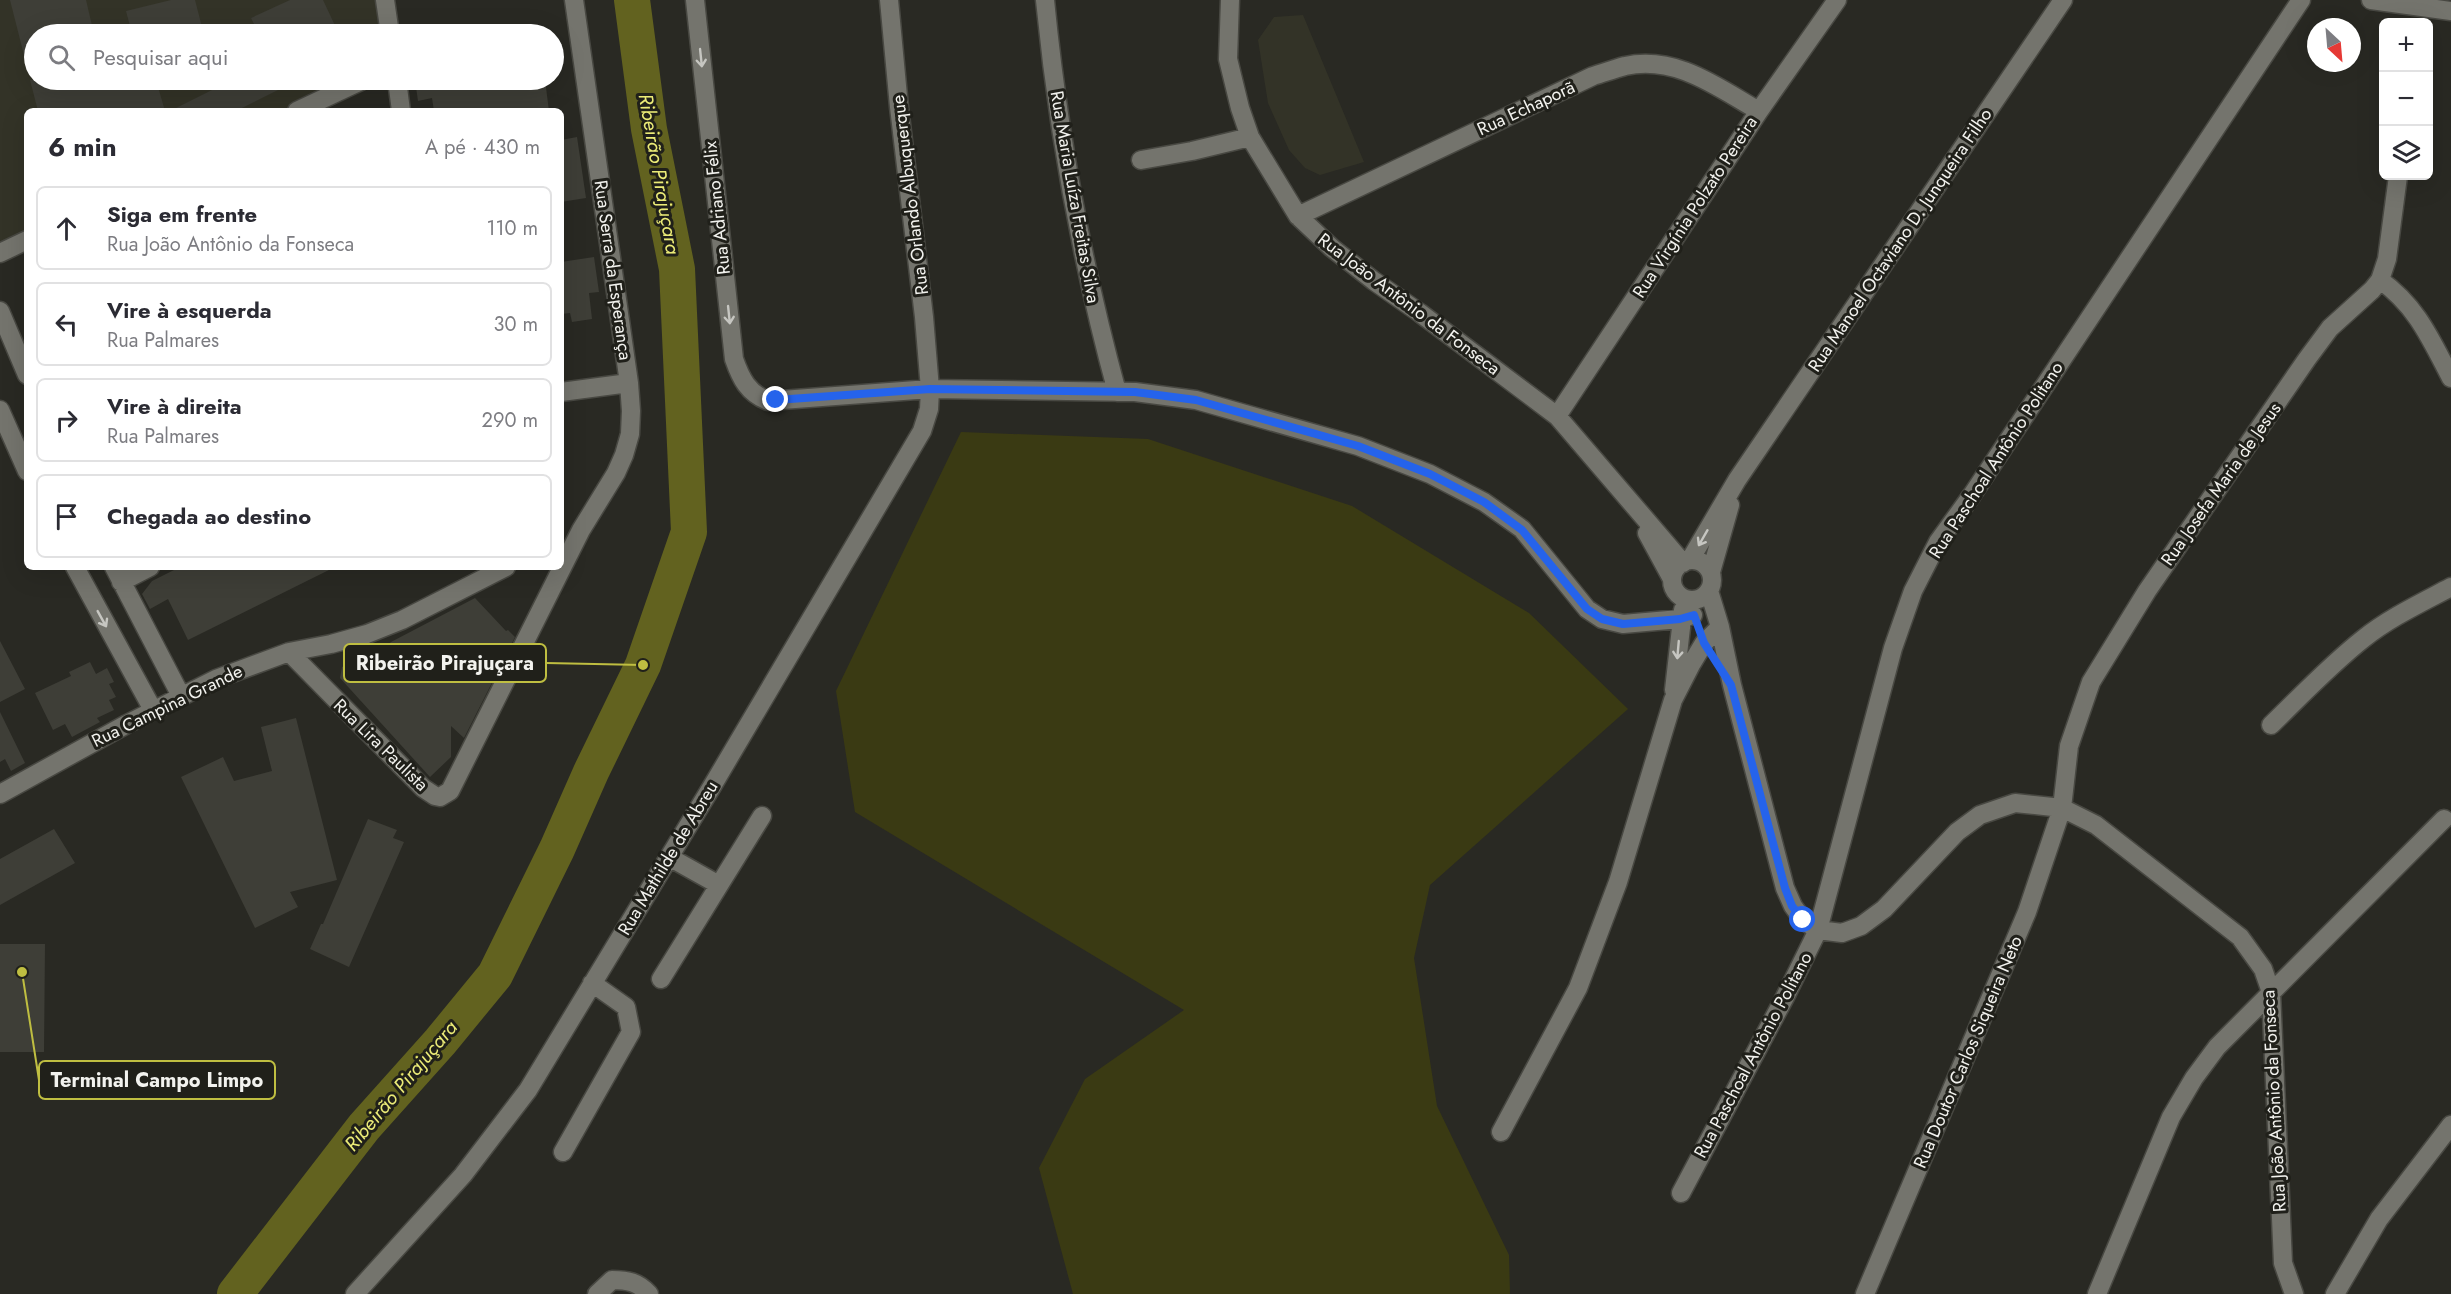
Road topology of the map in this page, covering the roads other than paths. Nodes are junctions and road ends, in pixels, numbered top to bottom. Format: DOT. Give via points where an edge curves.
graph roads {
  1 [pos="386,0"];
  2 [pos="574,0"];
  3 [pos="694,0"];
  4 [pos="889,0"];
  5 [pos="1046,0"];
  6 [pos="1230,0"];
  7 [pos="1836,0"];
  8 [pos="2063,0"];
  9 [pos="2301,0"];
  10 [pos="2371,0"];
  11 [pos="2451,11"];
  12 [pos="2420,15"];
  13 [pos="389,24"];
  14 [pos="342,90"];
  15 [pos="398,90"];
  16 [pos="303,108"];
  17 [pos="401,108"];
  18 [pos="1759,111"];
  19 [pos="1250,137"];
  20 [pos="1141,160"];
  21 [pos="2397,180"];
  22 [pos="1298,216"];
  23 [pos="24,242"];
  24 [pos="0,254"];
  25 [pos="2380,280"];
  26 [pos="0,311"];
  27 [pos="24,368"];
  28 [pos="2451,378"];
  29 [pos="628,383"];
  30 [pos="930,389"];
  31 [pos="564,392"];
  32 [pos="1117,392"];
  33 [pos="0,410"];
  34 [pos="1557,416"];
  35 [pos="24,464"];
  36 [pos="1737,480"];
  37 [pos="1632,506"];
  38 [pos="581,530"];
  39 [pos="564,538"];
  40 [pos="1686,562"];
  41 [pos="564,564"];
  42 [pos="77,570"];
  43 [pos="136,570"];
  44 [pos="500,570"];
  45 [pos="561,570"];
  46 [pos="1711,572"];
  47 [pos="117,574"];
  48 [pos="1672,579"];
  49 [pos="2451,587"];
  50 [pos="1709,591"];
  51 [pos="1687,608"];
  52 [pos="1720,627"];
  53 [pos="1704,643"];
  54 [pos="289,652"];
  55 [pos="1731,685"];
  56 [pos="181,696"];
  57 [pos="1673,700"];
  58 [pos="153,710"];
  59 [pos="2271,725"];
  60 [pos="0,794"];
  61 [pos="2062,808"];
  62 [pos="762,816"];
  63 [pos="2444,819"];
  64 [pos="669,857"];
  65 [pos="720,885"];
  66 [pos="1818,930"];
  67 [pos="661,979"];
  68 [pos="592,983"];
  69 [pos="2271,992"];
  70 [pos="2451,1125"];
  71 [pos="1501,1132"];
  72 [pos="563,1152"];
  73 [pos="1681,1193"];
  74 [pos="355,1294"];
  75 [pos="597,1294"];
  76 [pos="649,1294"];
  77 [pos="1865,1294"];
  78 [pos="2097,1294"];
  79 [pos="2294,1294"];
  80 [pos="2335,1294"];
  1 -- 13 [label="street"];
  2 -- 29 [label="street, Rua Serra da Esperança"];
  3 -- 30 [label="street, Rua Adriano Félix, one-way" via="734,359 747,388 768,400"];
  4 -- 30 [label="street, Rua Orlando Albuquerque"];
  5 -- 32 [label="street, Rua Maria Luíza Freitas Silva" via="1073,199 1088,279"];
  6 -- 19 [label="street, Rua João Antônio da Fonseca" via="1227,58"];
  7 -- 18 [label="street, Rua Virgínia Polzato Pereira"];
  8 -- 36 [label="street, Rua Manoel Octaviano D. Junqueira Filho"];
  9 -- 66 [label="street, Rua Paschoal Antônio Politano" via="1938,542 1913,591 1893,648"];
  10 -- 12 [label="street"];
  11 -- 12 [label="street"];
  14 -- 16 [label="street"];
  15 -- 17 [label="street"];
  18 -- 22 [label="street, Rua Echaporã" via="1692,72 1664,65 1627,66 1593,76"];
  18 -- 34 [label="street, Rua Virgínia Polzato Pereira"];
  19 -- 20 [label="street"];
  19 -- 22 [label="street, Rua João Antônio da Fonseca"];
  21 -- 25 [label="street" via="2387,259"];
  22 -- 34 [label="street, Rua João Antônio da Fonseca" via="1374,281"];
  23 -- 24 [label="street"];
  25 -- 28 [label="street" via="2407,301"];
  25 -- 61 [label="street, Rua Josefa Maria de Jesus" via="2330,328 2313,351 2147,591 2091,682 2069,746"];
  26 -- 27 [label="street"];
  29 -- 31 [label="street"];
  29 -- 38 [label="street, Rua Serra da Esperança" via="630,434 624,455"];
  30 -- 32 [label="street"];
  30 -- 64 [label="street, Rua Mathilde de Abreu" via="922,431"];
  32 -- 51 [label="street" via="1196,400 1358,446 1430,474 1484,502 1522,530 1587,609 1602,619 1623,624"];
  33 -- 35 [label="street"];
  34 -- 37 [label="street, Rua João Antônio da Fonseca"];
  36 -- 40 [label="street, Rua Manoel Octaviano D. Junqueira Filho, one-way"];
  36 -- 46 [label="street, Rua Manoel Octaviano D. Junqueira Filho"];
  37 -- 40 [label="street, Rua João Antônio da Fonseca"];
  37 -- 48 [label="street, Rua João Antônio da Fonseca"];
  38 -- 39 [label="street"];
  38 -- 41 [label="street, Rua Lira Paulista"];
  40 -- 46 [label="street" via="1701,562"];
  40 -- 48 [label="street" via="1677,567"];
  42 -- 58 [label="street, one-way"];
  43 -- 47 [label="street"];
  44 -- 54 [label="street, Rua Campina Grande" via="367,634"];
  45 -- 54 [label="street, Rua Lira Paulista" via="450,791 440,797 423,788"];
  46 -- 50 [label="street"];
  47 -- 56 [label="street"];
  48 -- 51 [label="street"];
  49 -- 59 [label="street" via="2364,638"];
  50 -- 51 [label="street"];
  50 -- 52 [label="street"];
  51 -- 53 [label="street"];
  51 -- 57 [label="street, one-way"];
  52 -- 53 [label="street"];
  52 -- 55 [label="street"];
  53 -- 55 [label="street"];
  53 -- 57 [label="street"];
  54 -- 56 [label="street, Rua Campina Grande"];
  55 -- 66 [label="street" via="1785,888 1803,920"];
  56 -- 58 [label="street, Rua Campina Grande"];
  57 -- 71 [label="street" via="1618,882 1578,988"];
  58 -- 60 [label="street, Rua Campina Grande"];
  61 -- 66 [label="street, Rua João Antônio da Fonseca" via="2015,803 1980,815 1957,832 1884,909 1861,926 1842,933"];
  61 -- 69 [label="street, Rua João Antônio da Fonseca" via="2096,825 2240,937 2263,969"];
  61 -- 77 [label="street, Rua Doutor Carlos Siqueira Neto" via="2027,912"];
  62 -- 65 [label="street"];
  63 -- 69 [label="street"];
  64 -- 65 [label="street"];
  64 -- 68 [label="street, Rua Mathilde de Abreu"];
  65 -- 67 [label="street"];
  66 -- 73 [label="street, Rua Paschoal Antônio Politano"];
  68 -- 72 [label="street" via="626,1007 631,1032"];
  68 -- 74 [label="street, Rua Mathilde de Abreu" via="521,1100 463,1175"];
  69 -- 78 [label="street" via="2217,1047 2170,1117"];
  69 -- 79 [label="street, Rua João Antônio da Fonseca" via="2283,1263"];
  70 -- 80 [label="street" via="2379,1219"];
  75 -- 76 [label="street" via="612,1280 628,1280"];
}
